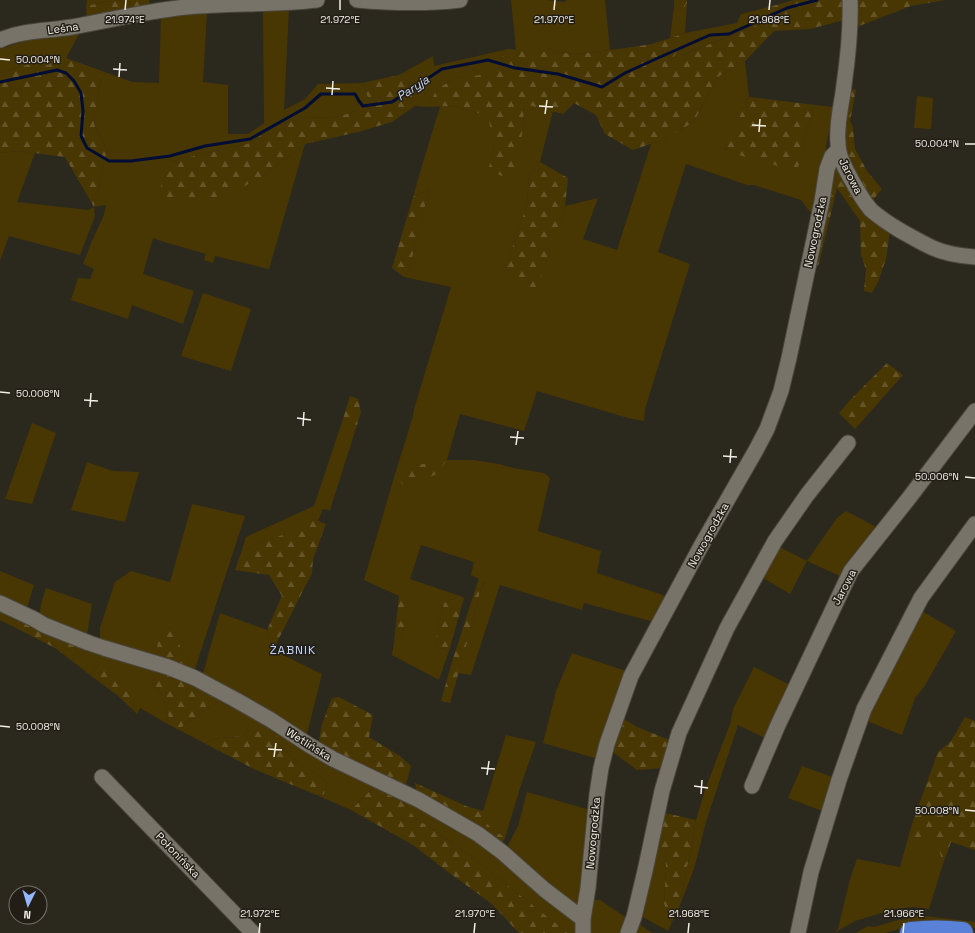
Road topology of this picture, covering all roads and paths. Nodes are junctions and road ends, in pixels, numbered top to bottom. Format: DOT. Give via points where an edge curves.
graph roads {
  1 [pos="317,0"];
  2 [pos="357,0"];
  3 [pos="460,0"];
  4 [pos="850,0"];
  5 [pos="300,1"];
  6 [pos="0,40"];
  7 [pos="838,150"];
  8 [pos="975,257"];
  9 [pos="975,411"];
  10 [pos="848,443"];
  11 [pos="975,524"];
  12 [pos="0,603"];
  13 [pos="102,777"];
  14 [pos="752,786"];
  15 [pos="583,926"];
  16 [pos="253,933"];
  17 [pos="628,933"];
  18 [pos="798,933"];
  19 [pos="911,933"];
  20 [pos="962,933"];
  1 -- 5 [label="street, Leśna"];
  2 -- 3 [label="street" via="413,3"];
  4 -- 7 [label="street, Jarowa" via="850,35 838,130"];
  5 -- 6 [label="street, Leśna" via="165,10 18,34"];
  7 -- 8 [label="street, Jarowa" via="859,194 878,216 935,249"];
  7 -- 15 [label="street, Nowogrodzka" via="832,156 827,169 789,358 781,391 769,423 634,670 611,730 597,794"];
  9 -- 14 [label="street, Jarowa" via="851,570"];
  10 -- 17 [label="street" via="775,540 727,628 679,733 662,791 634,917"];
  11 -- 18 [label="street" via="921,598 864,709 811,872"];
  12 -- 15 [label="street, Wetlińska" via="44,625 89,643 196,678 271,720 332,759 419,800 478,834 502,852"];
  13 -- 16 [label="street, Połonińska"];
  19 -- 20 [label="highway"];
}
